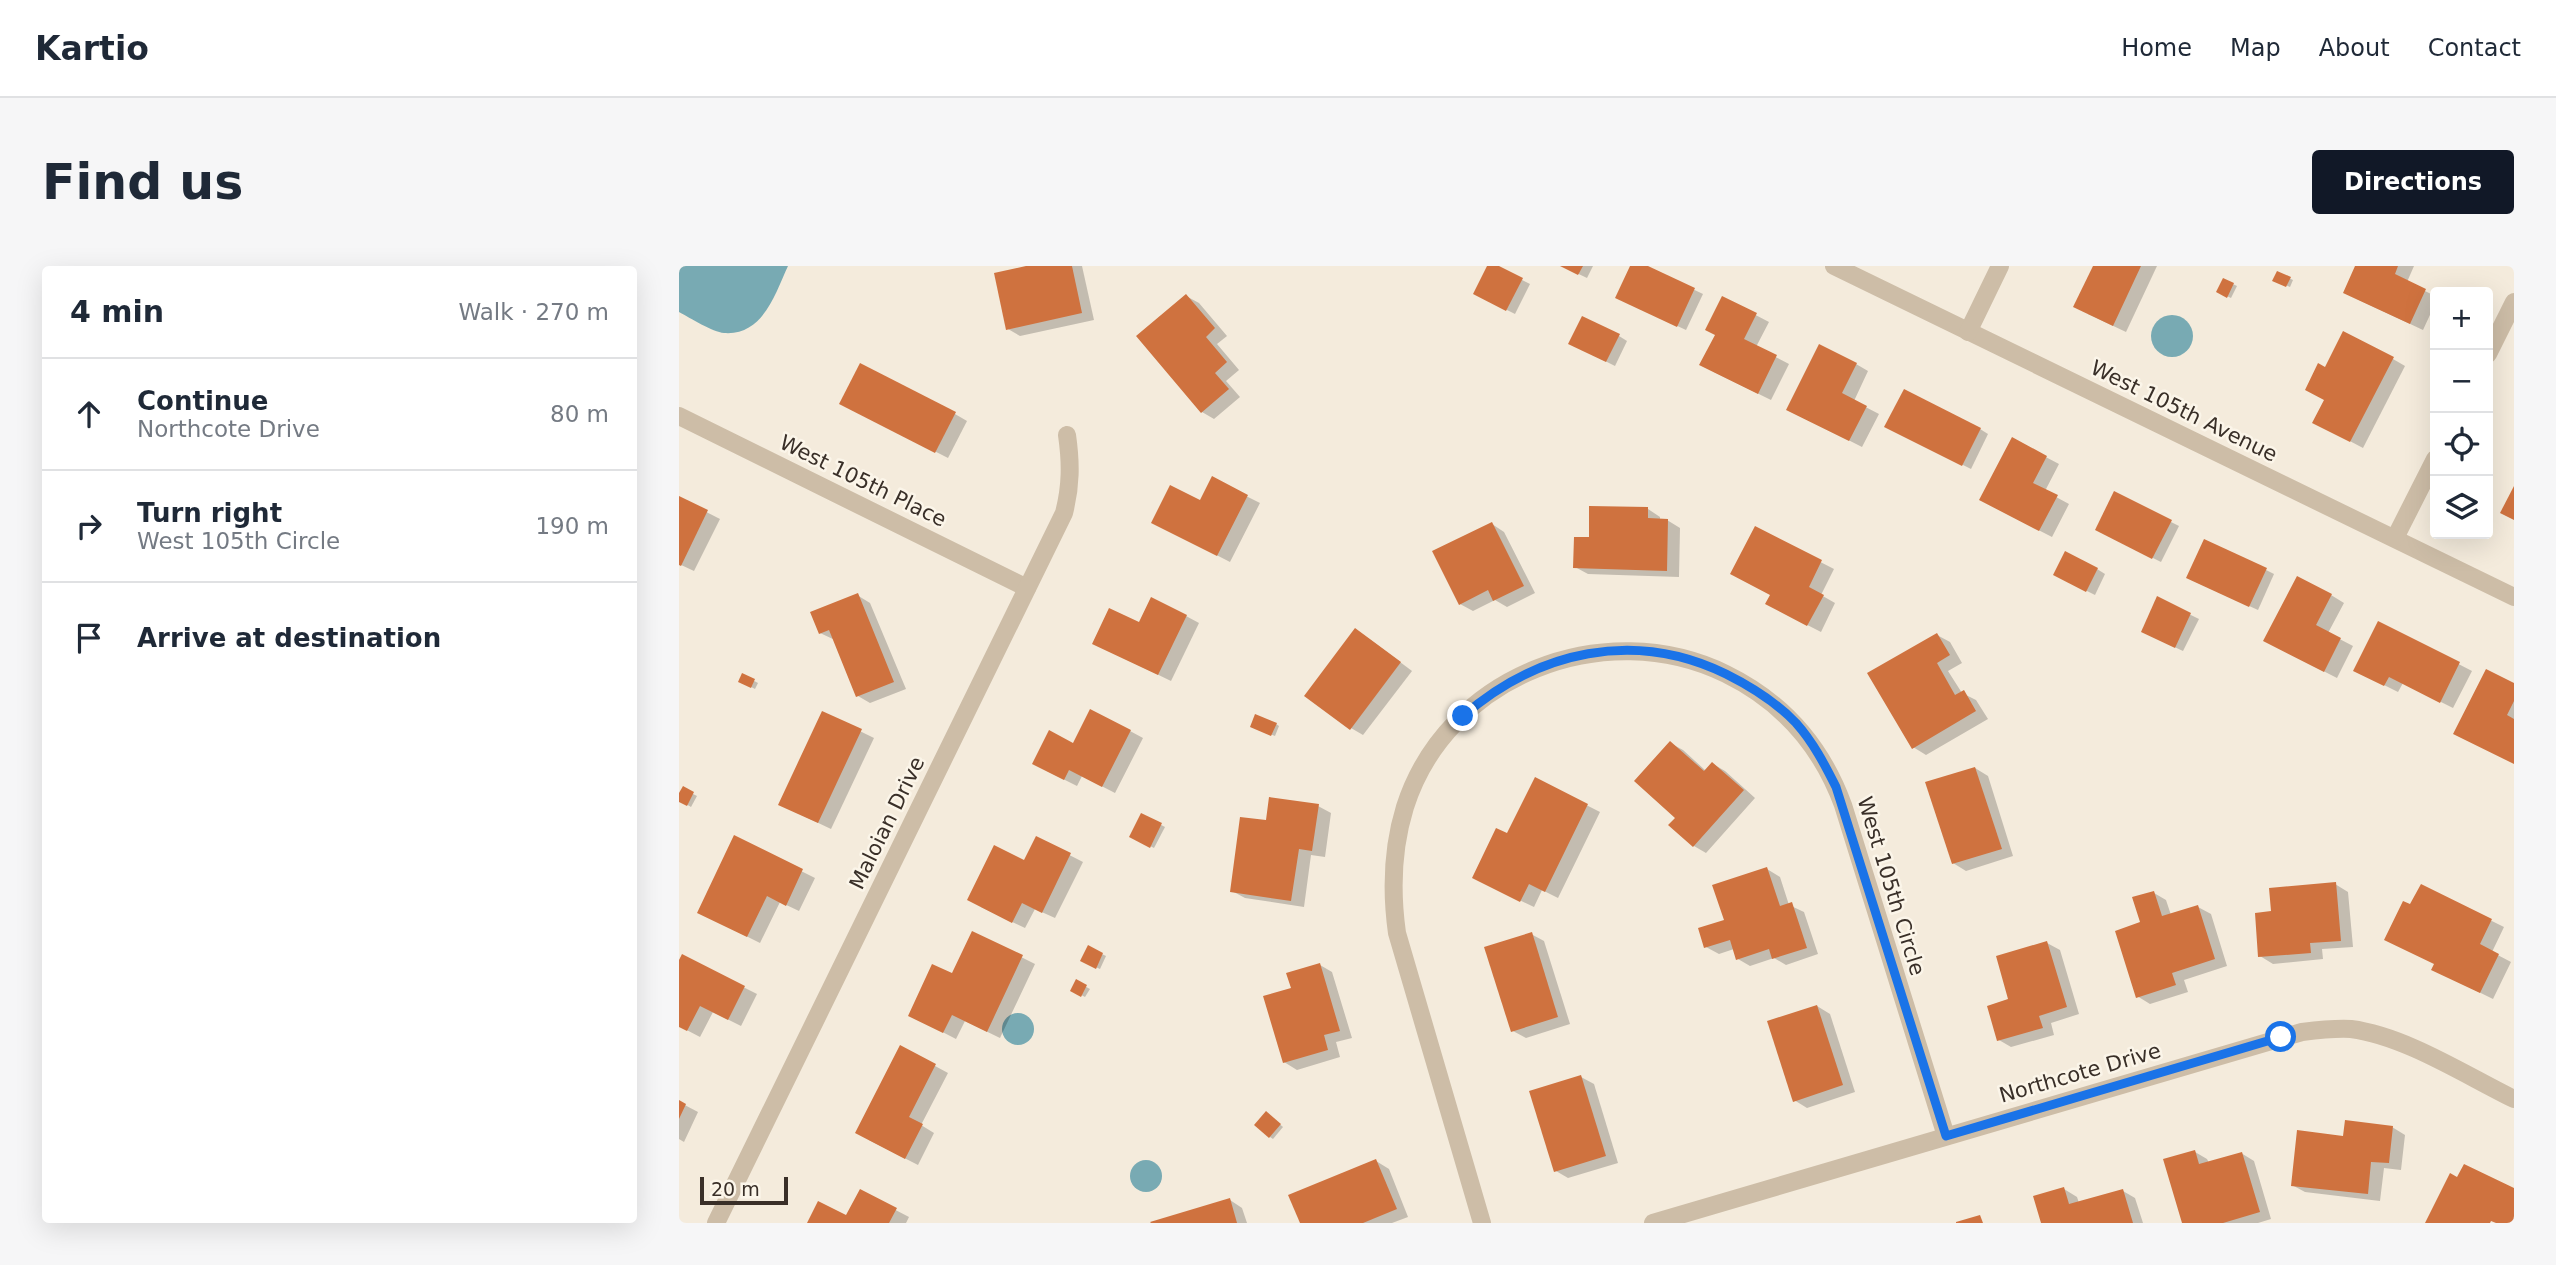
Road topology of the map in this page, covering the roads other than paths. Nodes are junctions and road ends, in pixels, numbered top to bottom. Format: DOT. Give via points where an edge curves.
graph roads {
  1 [pos="1834,266"];
  2 [pos="2000,266"];
  3 [pos="2514,302"];
  4 [pos="1968,332"];
  5 [pos="2490,350"];
  6 [pos="679,416"];
  7 [pos="1067,435"];
  8 [pos="2430,469"];
  9 [pos="2395,538"];
  10 [pos="1027,588"];
  11 [pos="2514,597"];
  12 [pos="2514,1099"];
  13 [pos="1946,1136"];
  14 [pos="716,1223"];
  15 [pos="1482,1223"];
  16 [pos="1653,1223"];
  1 -- 4 [label="street, West 105th Avenue"];
  2 -- 4 [label="street"];
  3 -- 5 [label="street"];
  4 -- 9 [label="street, West 105th Avenue"];
  6 -- 10 [label="street, West 105th Place"];
  7 -- 10 [label="street, Maloian Drive" via="1071,462 1064,513"];
  8 -- 9 [label="street"];
  9 -- 11 [label="street, West 105th Avenue"];
  10 -- 14 [label="street, Maloian Drive"];
  12 -- 13 [label="street, Northcote Drive" via="2388,1040 2350,1029 2326,1029 2281,1037"];
  13 -- 15 [label="street, West 105th Circle" via="1843,805 1797,724 1760,693 1712,667 1665,653 1590,653 1524,674 1463,716 1418,778 1399,831 1392,884 1397,933"];
  13 -- 16 [label="street, Northcote Drive"];
}
